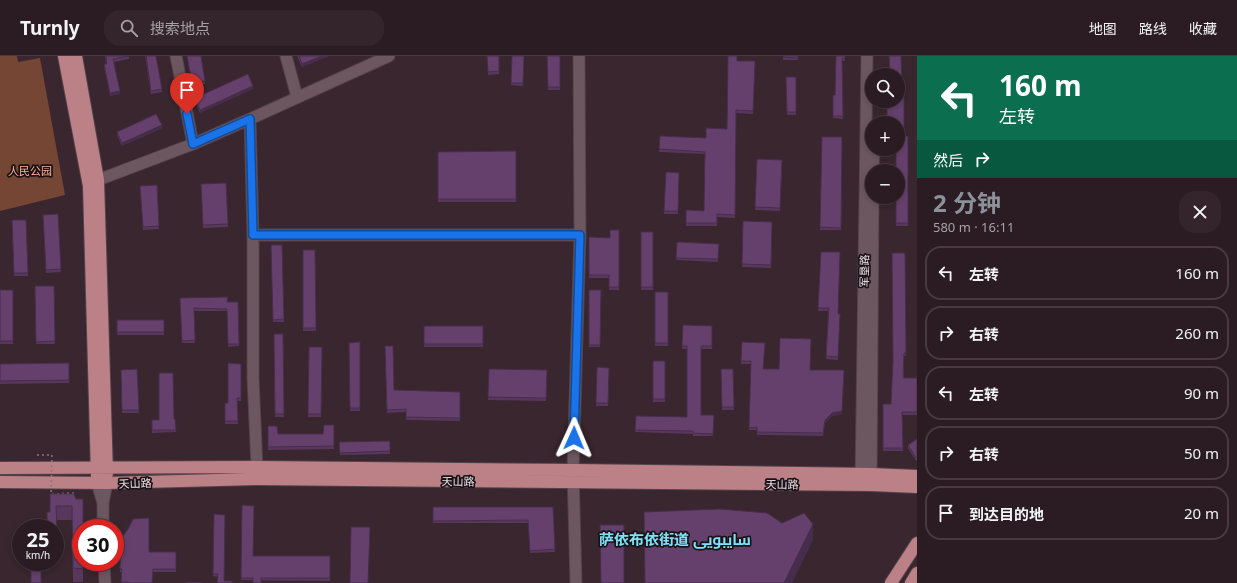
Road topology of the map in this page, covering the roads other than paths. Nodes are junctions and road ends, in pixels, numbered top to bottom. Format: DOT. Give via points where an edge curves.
graph roads {
  1 [pos="64,56"];
  2 [pos="76,56"];
  3 [pos="176,56"];
  4 [pos="286,56"];
  5 [pos="389,56"];
  6 [pos="579,56"];
  7 [pos="867,56"];
  8 [pos="874,56"];
  9 [pos="874,68"];
  10 [pos="296,97"];
  11 [pos="250,119"];
  12 [pos="193,144"];
  13 [pos="98,180"];
  14 [pos="873,204"];
  15 [pos="253,235"];
  16 [pos="580,235"];
  17 [pos="257,467"];
  18 [pos="0,468"];
  19 [pos="103,468"];
  20 [pos="574,470"];
  21 [pos="917,476"];
  22 [pos="866,480"];
  23 [pos="0,482"];
  24 [pos="574,482"];
  25 [pos="102,483"];
  26 [pos="917,487"];
  27 [pos="104,519"];
  28 [pos="917,543"];
  29 [pos="104,571"];
  30 [pos="917,573"];
  31 [pos="105,583"];
  32 [pos="576,583"];
  33 [pos="891,583"];
  34 [pos="911,583"];
  1 -- 19 [label="main road" via="89,186"];
  2 -- 13 [label="main road"];
  3 -- 12 [label="street"];
  4 -- 10 [label="street"];
  5 -- 10 [label="street"];
  6 -- 16 [label="street"];
  7 -- 22 [label="street, 军垦路"];
  8 -- 9 [label="street"];
  10 -- 11 [label="street"];
  11 -- 12 [label="street"];
  11 -- 15 [label="street"];
  12 -- 13 [label="street"];
  13 -- 19 [label="main road"];
  14 -- 22 [label="street, 军垦路"];
  15 -- 16 [label="street"];
  15 -- 17 [label="street" via="253,378"];
  16 -- 20 [label="street"];
  17 -- 19 [label="main road, 天山路"];
  17 -- 20 [label="main road, 天山路"];
  18 -- 19 [label="main road, 天山路"];
  19 -- 25 [label="main road"];
  20 -- 22 [label="main road, 天山路"];
  20 -- 24 [label="street"];
  21 -- 22 [label="main road, 天山路"];
  22 -- 24 [label="main road, 天山路"];
  22 -- 26 [label="main road, 天山路"];
  23 -- 25 [label="main road, 天山路"];
  24 -- 25 [label="main road, 天山路" via="256,479"];
  24 -- 32 [label="street"];
  25 -- 27 [label="street"];
  28 -- 33 [label="main road"];
  29 -- 31 [label="street"];
  30 -- 34 [label="main road"];
}
